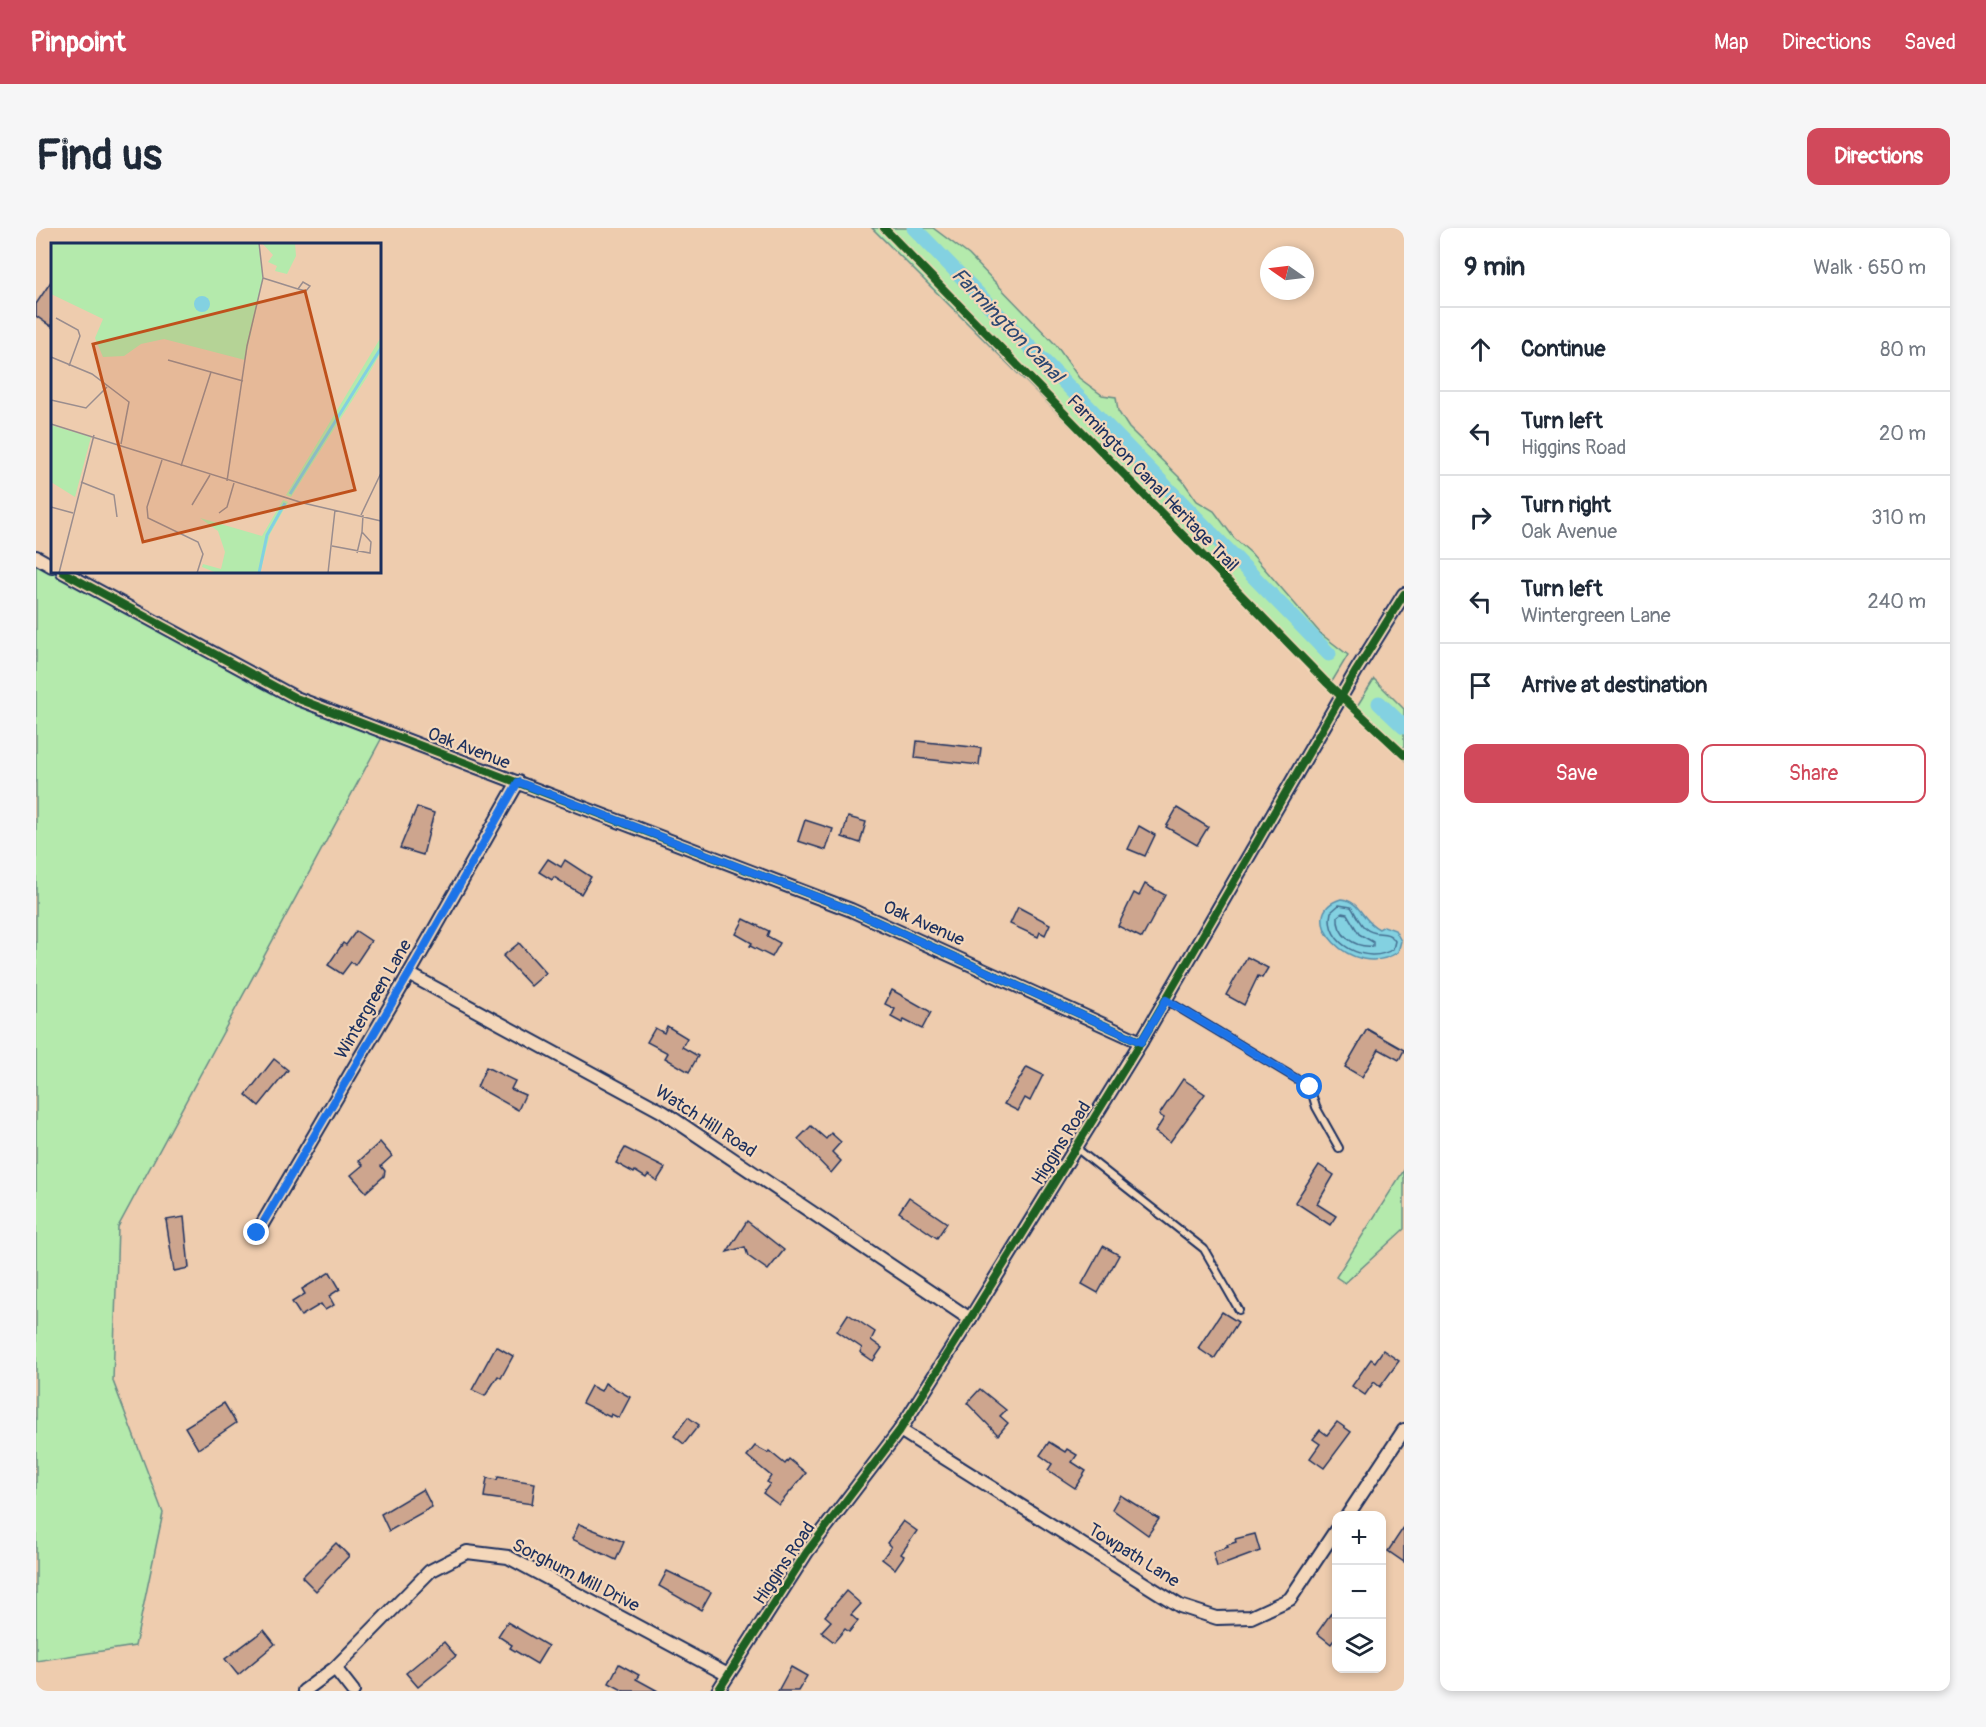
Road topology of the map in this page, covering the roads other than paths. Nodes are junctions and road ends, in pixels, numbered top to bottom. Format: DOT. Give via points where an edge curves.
graph roads {
  1 [pos="36,557"];
  2 [pos="51,565"];
  3 [pos="65,573"];
  4 [pos="1404,594"];
  5 [pos="518,782"];
  6 [pos="409,974"];
  7 [pos="1166,1000"];
  8 [pos="1141,1042"];
  9 [pos="1076,1148"];
  10 [pos="1339,1148"];
  11 [pos="257,1233"];
  12 [pos="1239,1310"];
  13 [pos="970,1319"];
  14 [pos="900,1430"];
  15 [pos="1404,1431"];
  16 [pos="1350,1511"];
  17 [pos="1332,1536"];
  18 [pos="335,1668"];
  19 [pos="728,1675"];
  20 [pos="304,1691"];
  21 [pos="353,1691"];
  22 [pos="718,1691"];
  1 -- 2 [label="street"];
  3 -- 5 [label="street, Oak Avenue" via="296,698"];
  4 -- 7 [label="street, Higgins Road"];
  5 -- 6 [label="street, Wintergreen Lane"];
  5 -- 8 [label="street, Oak Avenue" via="851,910"];
  6 -- 11 [label="street, Wintergreen Lane"];
  6 -- 13 [label="street, Watch Hill Road" via="663,1112"];
  7 -- 8 [label="street, Higgins Road"];
  7 -- 10 [label="lane" via="1310,1087 1316,1107"];
  8 -- 9 [label="street, Higgins Road"];
  9 -- 12 [label="lane" via="1204,1249"];
  9 -- 13 [label="street, Higgins Road"];
  13 -- 14 [label="street, Higgins Road"];
  14 -- 17 [label="street, Towpath Lane" via="1180,1606 1217,1618 1251,1617 1290,1599"];
  14 -- 19 [label="street, Higgins Road" via="807,1552"];
  15 -- 16 [label="street"];
  18 -- 19 [label="street, Sorghum Mill Drive" via="430,1571 467,1552 508,1557"];
  18 -- 20 [label="street, Sorghum Mill Drive"];
  18 -- 21 [label="street"];
  19 -- 22 [label="street, Higgins Road"];
}
